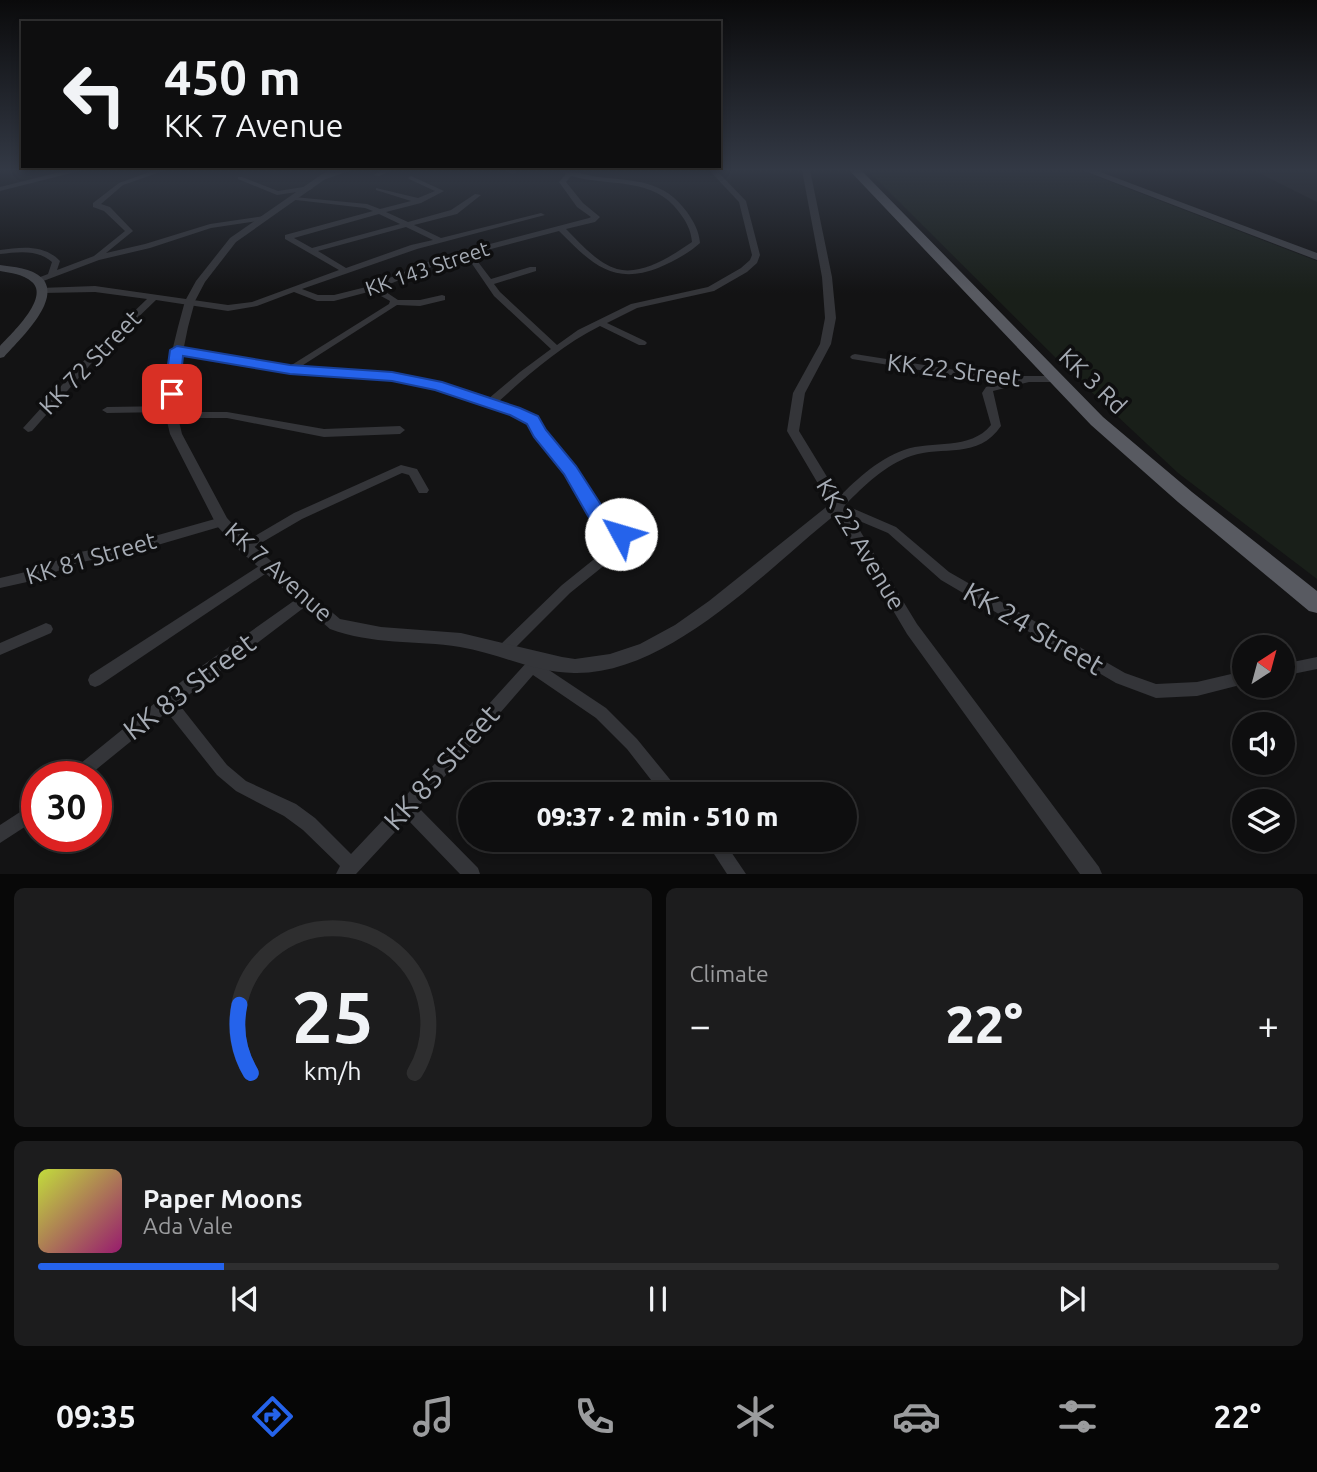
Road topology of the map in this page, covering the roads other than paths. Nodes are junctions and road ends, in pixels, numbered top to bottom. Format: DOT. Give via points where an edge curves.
graph roads {
  1 [pos="109,211"];
  2 [pos="276,211"];
  3 [pos="376,211"];
  4 [pos="381,211"];
  5 [pos="457,211"];
  6 [pos="588,211"];
  7 [pos="684,211"];
  8 [pos="744,211"];
  9 [pos="811,211"];
  10 [pos="893,211"];
  11 [pos="1194,211"];
  12 [pos="541,215"];
  13 [pos="265,218"];
  14 [pos="406,224"];
  15 [pos="562,230"];
  16 [pos="440,240"];
  17 [pos="310,251"];
  18 [pos="0,252"];
  19 [pos="467,252"];
  20 [pos="1317,257"];
  21 [pos="96,258"];
  22 [pos="0,268"];
  23 [pos="533,269"];
  24 [pos="344,270"];
  25 [pos="52,275"];
  26 [pos="489,282"];
  27 [pos="41,285"];
  28 [pos="373,288"];
  29 [pos="294,289"];
  30 [pos="153,298"];
  31 [pos="442,298"];
  32 [pos="190,301"];
  33 [pos="394,302"];
  34 [pos="601,323"];
  35 [pos="642,343"];
  36 [pos="556,349"];
  37 [pos="177,350"];
  38 [pos="0,354"];
  39 [pos="855,357"];
  40 [pos="290,370"];
  41 [pos="1054,379"];
  42 [pos="1025,381"];
  43 [pos="490,403"];
  44 [pos="107,410"];
  45 [pos="170,412"];
  46 [pos="27,428"];
  47 [pos="400,430"];
  48 [pos="423,490"];
  49 [pos="840,507"];
  50 [pos="222,522"];
  51 [pos="245,547"];
  52 [pos="267,566"];
  53 [pos="0,583"];
  54 [pos="305,599"];
  55 [pos="1317,604"];
  56 [pos="46,629"];
  57 [pos="0,649"];
  58 [pos="505,649"];
  59 [pos="534,662"];
  60 [pos="1317,663"];
  61 [pos="1295,668"];
  62 [pos="94,680"];
  63 [pos="1232,681"];
  64 [pos="168,702"];
  65 [pos="95,761"];
  66 [pos="662,782"];
  67 [pos="407,807"];
  68 [pos="21,820"];
  69 [pos="0,835"];
  70 [pos="722,852"];
  71 [pos="348,870"];
  72 [pos="472,873"];
  73 [pos="738,873"];
  74 [pos="1092,873"];
  1 -- 21 [label="street" via="129,231"];
  2 -- 13 [label="street, KK 7 Avenue"];
  3 -- 17 [label="street" via="288,237"];
  4 -- 14 [label="street"];
  5 -- 14 [label="street"];
  6 -- 15 [label="street, KK 143 Street" via="596,217"];
  7 -- 15 [label="street" via="696,243 672,259 629,272 619,272"];
  8 -- 34 [label="street" via="755,256 744,270 711,289 634,306"];
  9 -- 49 [label="street, KK 22 Avenue" via="826,281 829,327 823,351 800,392 793,431"];
  10 -- 41 [label="highway, KK 3 Rd"];
  11 -- 20 [label="main road"];
  12 -- 16 [label="street"];
  13 -- 21 [label="street" via="210,226"];
  13 -- 32 [label="street, KK 7 Avenue" via="223,250"];
  14 -- 16 [label="street"];
  14 -- 17 [label="street"];
  15 -- 19 [label="street, KK 143 Street"];
  16 -- 24 [label="street"];
  17 -- 24 [label="street"];
  18 -- 25 [label="street" via="51,256 56,261"];
  19 -- 26 [label="street"];
  19 -- 28 [label="street, KK 143 Street"];
  21 -- 25 [label="street"];
  22 -- 27 [label="main road" via="17,270"];
  23 -- 26 [label="street"];
  24 -- 29 [label="street"];
  25 -- 27 [label="street"];
  26 -- 36 [label="street" via="497,295"];
  27 -- 30 [label="street"];
  27 -- 38 [label="main road" via="44,298 33,317"];
  28 -- 29 [label="street, KK 143 Street" via="317,299"];
  28 -- 33 [label="street"];
  29 -- 32 [label="street" via="228,308"];
  30 -- 32 [label="street"];
  30 -- 46 [label="street, KK 72 Street"];
  31 -- 33 [label="street"];
  32 -- 37 [label="street, KK 7 Avenue"];
  33 -- 40 [label="street"];
  34 -- 35 [label="street"];
  34 -- 36 [label="street"];
  36 -- 43 [label="street"];
  37 -- 40 [label="street"];
  37 -- 45 [label="street, KK 7 Avenue"];
  39 -- 42 [label="street, KK 22 Street"];
  40 -- 43 [label="street" via="392,377"];
  41 -- 42 [label="street, KK 22 Street"];
  41 -- 55 [label="highway, KK 3 Rd" via="1185,497"];
  42 -- 49 [label="street" via="989,389 996,426 993,432 978,442 908,453 858,484"];
  43 -- 58 [label="street" via="533,420 600,519 621,530 607,556"];
  44 -- 45 [label="street, KK 72 Street"];
  45 -- 47 [label="street, KK 72 Street" via="227,415 324,433"];
  45 -- 50 [label="street, KK 7 Avenue" via="188,459"];
  48 -- 51 [label="street" via="413,472 401,468 298,516"];
  49 -- 59 [label="street, KK 7 Avenue" via="732,591 641,651 608,662 574,666"];
  49 -- 63 [label="street, KK 24 Street" via="892,530 945,576 1121,678 1156,691"];
  49 -- 74 [label="street, KK 22 Avenue" via="912,629"];
  50 -- 51 [label="street, KK 7 Avenue"];
  50 -- 53 [label="street, KK 81 Street" via="75,558 36,575"];
  51 -- 52 [label="street, KK 7 Avenue"];
  52 -- 54 [label="street, KK 7 Avenue"];
  52 -- 62 [label="street"];
  54 -- 58 [label="street, KK 7 Avenue" via="335,624 352,631 421,635"];
  54 -- 64 [label="street, KK 83 Street"];
  56 -- 57 [label="street"];
  58 -- 59 [label="street, KK 7 Avenue"];
  59 -- 66 [label="street" via="601,713"];
  59 -- 67 [label="street, KK 85 Street"];
  60 -- 61 [label="street"];
  64 -- 65 [label="street, KK 83 Street"];
  64 -- 71 [label="street" via="222,770 241,786 309,824"];
  67 -- 71 [label="street, KK 85 Street"];
  67 -- 72 [label="street"];
  68 -- 69 [label="street"];
  70 -- 73 [label="street"];
}
